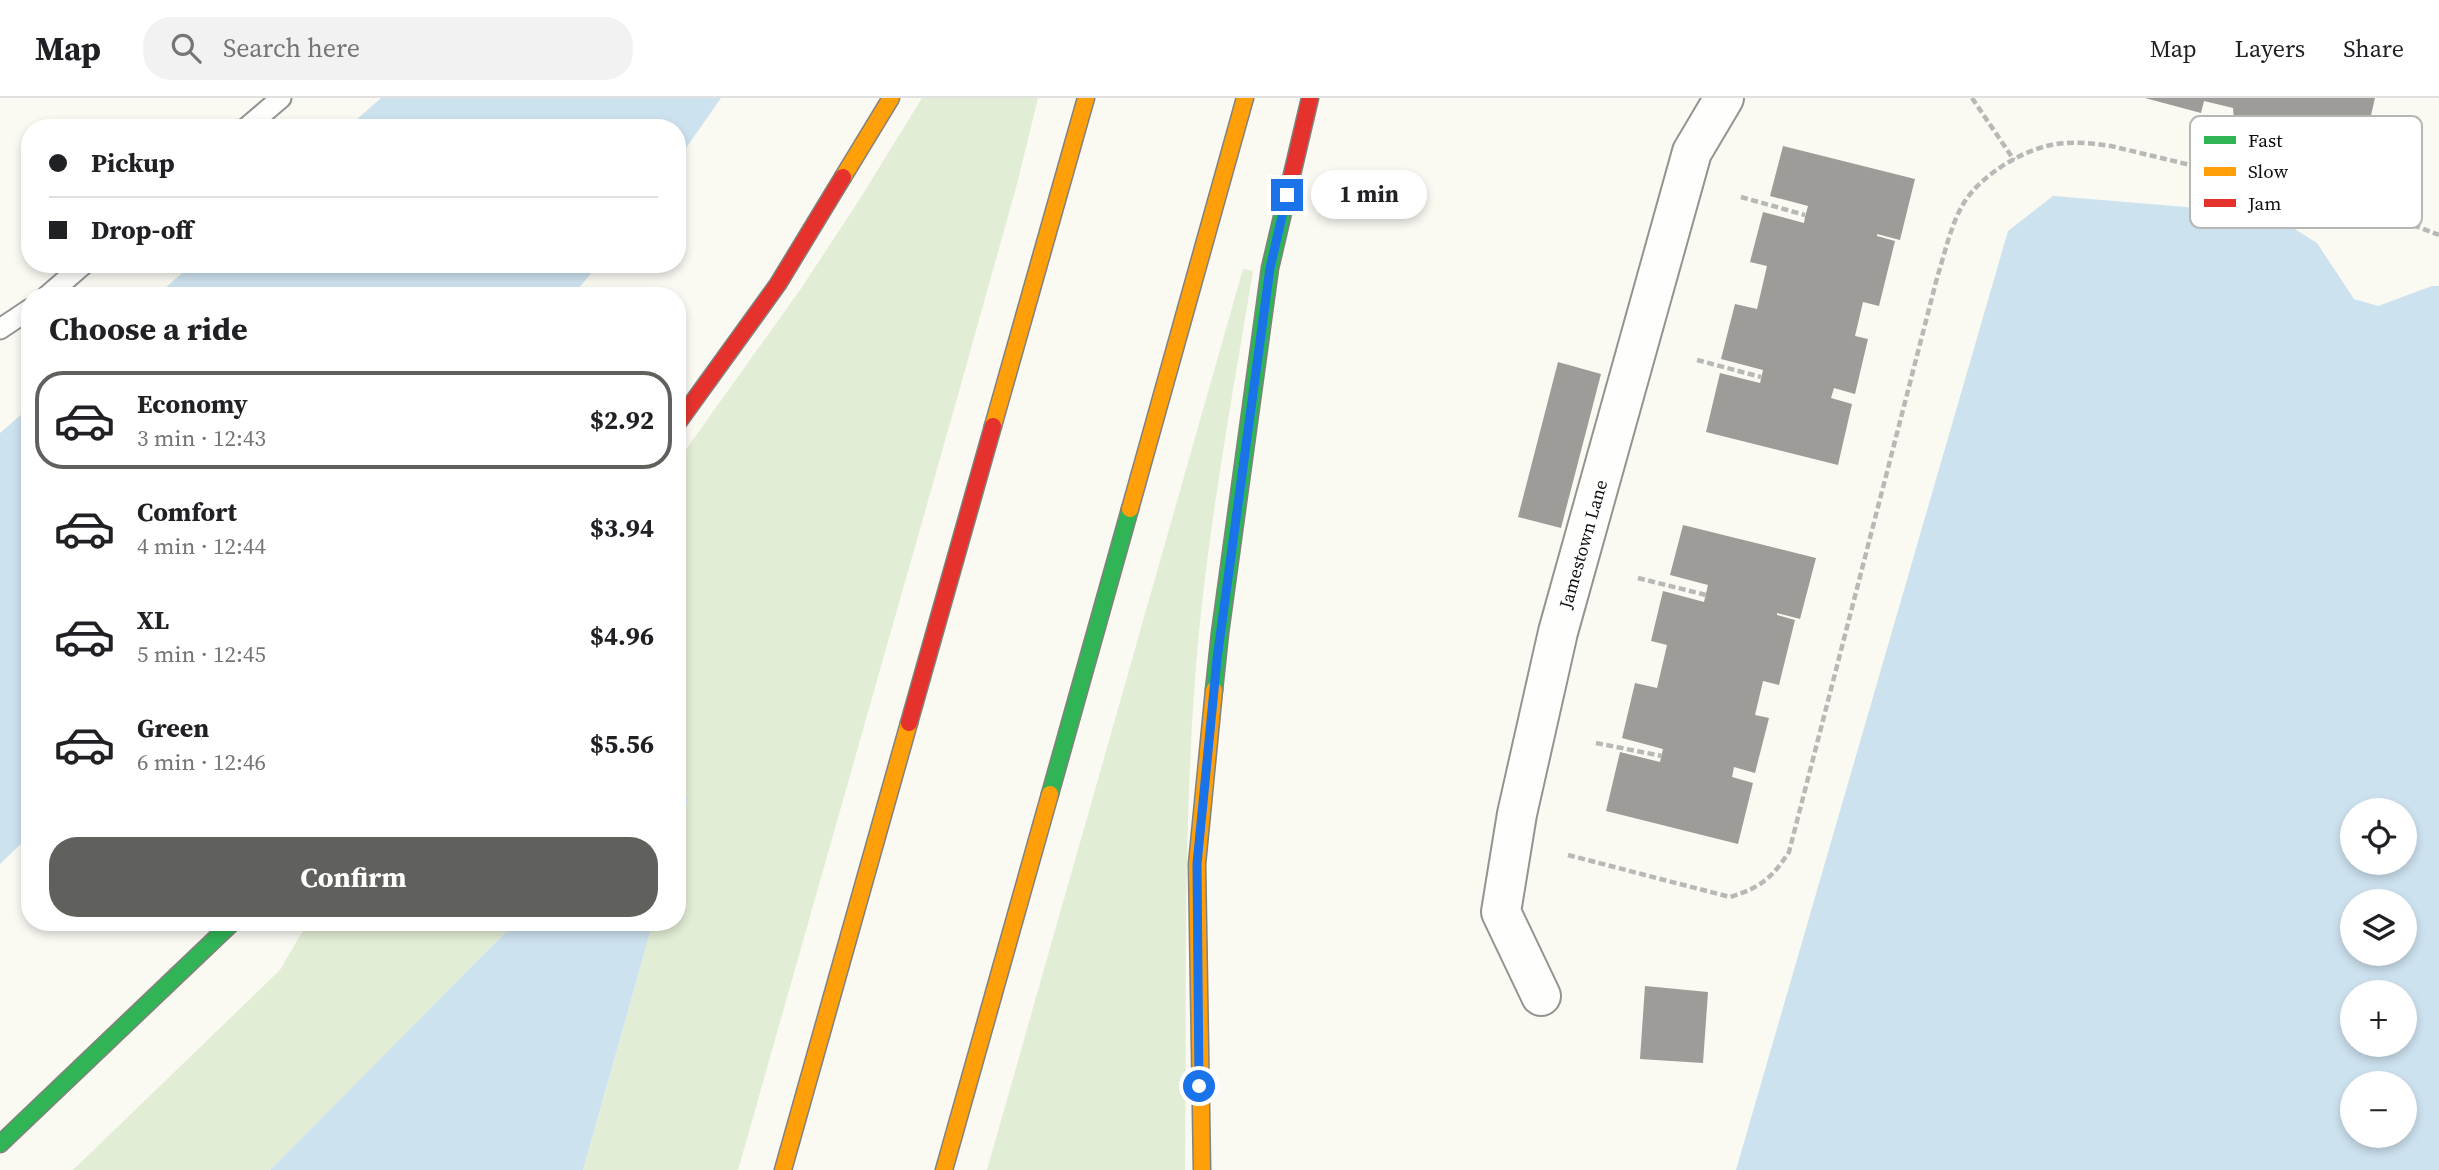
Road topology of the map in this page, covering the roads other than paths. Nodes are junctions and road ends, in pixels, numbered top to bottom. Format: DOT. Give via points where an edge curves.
graph roads {
  1 [pos="281,98"];
  2 [pos="891,98"];
  3 [pos="1086,98"];
  4 [pos="1245,98"];
  5 [pos="1310,98"];
  6 [pos="1724,98"];
  7 [pos="256,119"];
  8 [pos="74,273"];
  9 [pos="57,287"];
  10 [pos="21,315"];
  11 [pos="0,330"];
  12 [pos="686,412"];
  13 [pos="224,931"];
  14 [pos="1541,996"];
  15 [pos="0,1144"];
  16 [pos="783,1170"];
  17 [pos="944,1170"];
  18 [pos="1202,1170"];
  1 -- 7 [label="lane"];
  2 -- 12 [label="highway" via="778,284"];
  3 -- 16 [label="highway"];
  4 -- 17 [label="highway"];
  5 -- 18 [label="highway" via="1270,268 1217,660 1197,864"];
  6 -- 14 [label="street, Jamestown Lane" via="1692,152 1558,632 1517,814 1501,912"];
  8 -- 9 [label="lane"];
  10 -- 11 [label="lane"];
  13 -- 15 [label="highway"];
}
